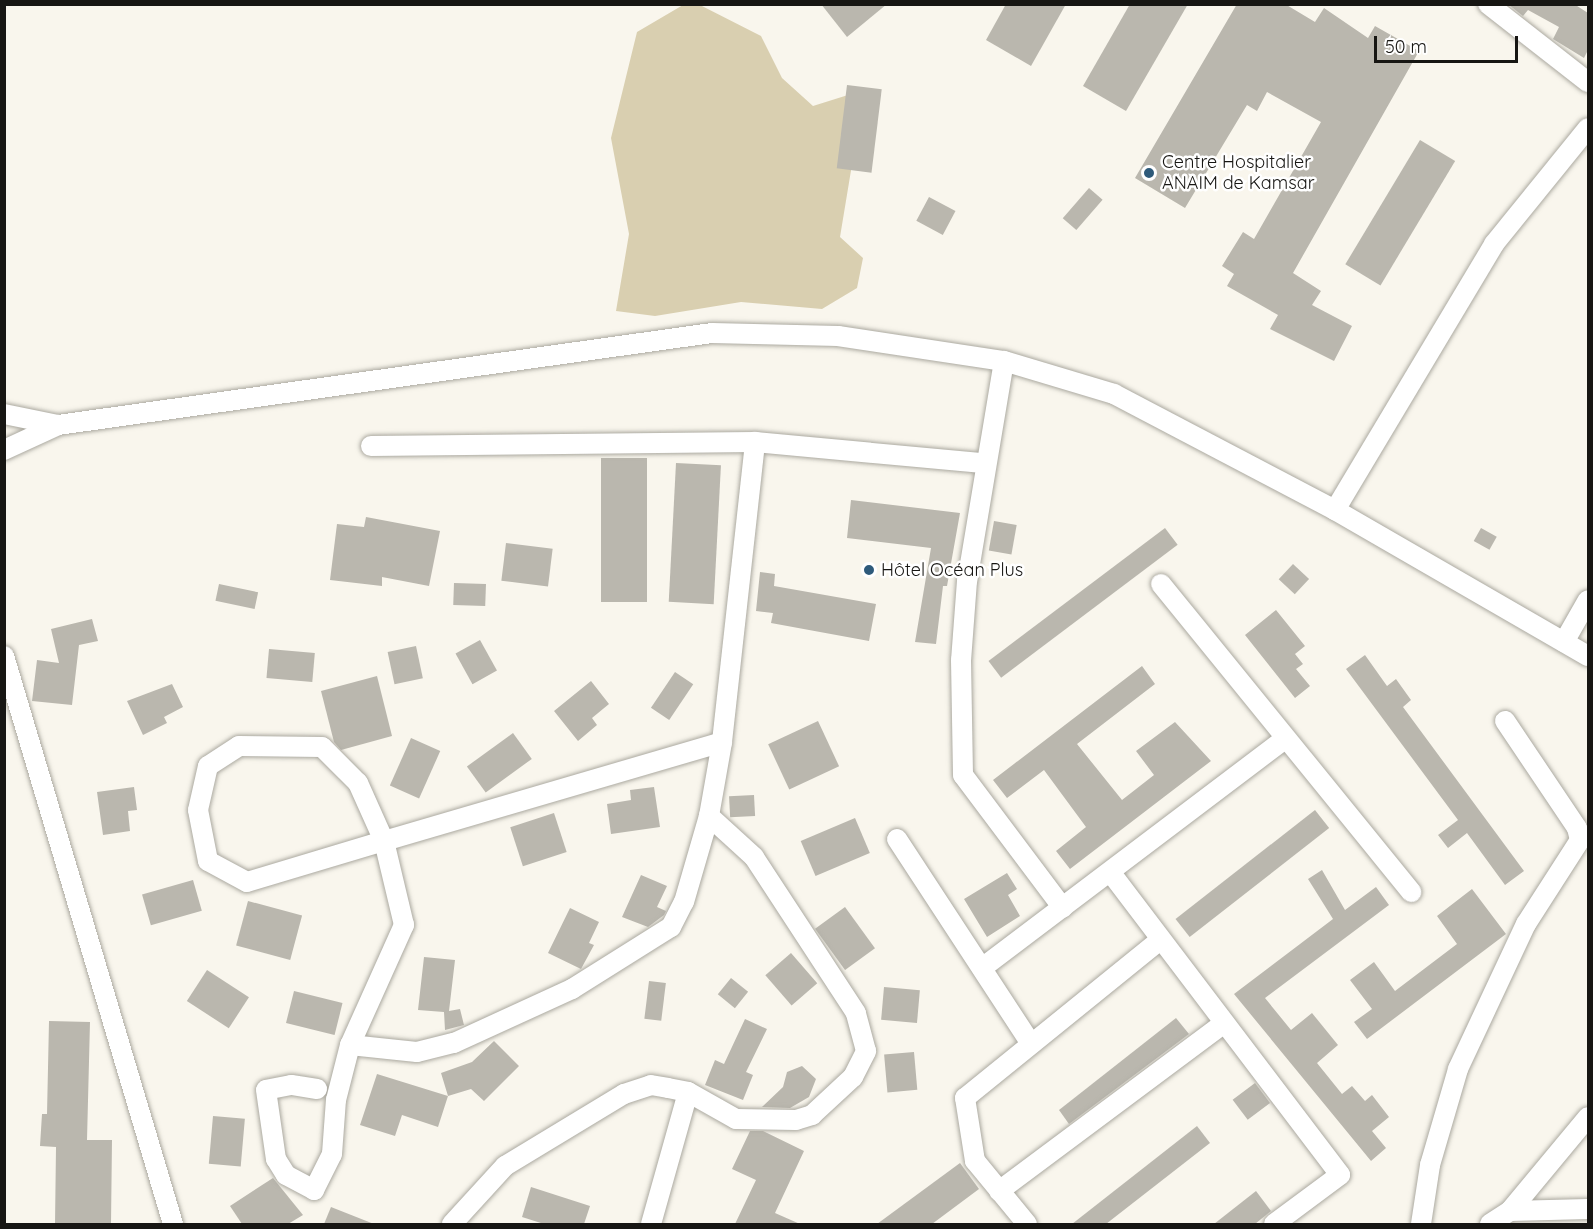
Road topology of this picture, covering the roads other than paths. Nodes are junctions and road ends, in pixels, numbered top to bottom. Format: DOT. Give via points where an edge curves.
graph roads {
  1 [pos="1488,4"];
  2 [pos="1588,82"];
  3 [pos="1588,128"];
  4 [pos="1004,361"];
  5 [pos="4,414"];
  6 [pos="58,425"];
  7 [pos="755,442"];
  8 [pos="371,446"];
  9 [pos="4,450"];
  10 [pos="983,463"];
  11 [pos="1335,510"];
  12 [pos="1161,584"];
  13 [pos="1588,600"];
  14 [pos="1564,642"];
  15 [pos="4,656"];
  16 [pos="1588,656"];
  17 [pos="1505,721"];
  18 [pos="1285,739"];
  19 [pos="722,742"];
  20 [pos="709,816"];
  21 [pos="897,839"];
  22 [pos="384,841"];
  23 [pos="1111,873"];
  24 [pos="1411,892"];
  25 [pos="1063,908"];
  26 [pos="1161,940"];
  27 [pos="982,968"];
  28 [pos="1224,1023"];
  29 [pos="1031,1044"];
  30 [pos="350,1045"];
  31 [pos="317,1089"];
  32 [pos="688,1092"];
  33 [pos="1588,1117"];
  34 [pos="999,1191"];
  35 [pos="1588,1209"];
  36 [pos="1510,1211"];
  37 [pos="173,1224"];
  38 [pos="452,1224"];
  39 [pos="651,1224"];
  40 [pos="1027,1224"];
  41 [pos="1274,1224"];
  42 [pos="1421,1224"];
  43 [pos="1490,1224"];
  1 -- 2 [label="street"];
  3 -- 11 [label="street" via="1494,244"];
  4 -- 6 [label="street" via="838,336 712,333"];
  4 -- 10 [label="street"];
  4 -- 11 [label="street" via="1114,394"];
  5 -- 6 [label="street"];
  6 -- 9 [label="street"];
  7 -- 8 [label="street"];
  7 -- 10 [label="street"];
  7 -- 19 [label="street"];
  10 -- 25 [label="street" via="962,648 963,775"];
  11 -- 14 [label="street"];
  12 -- 18 [label="street"];
  13 -- 14 [label="street"];
  14 -- 16 [label="street"];
  15 -- 37 [label="street"];
  17 -- 42 [label="street" via="1572,820 1580,840 1526,924 1458,1069 1430,1166"];
  18 -- 23 [label="street"];
  18 -- 24 [label="street"];
  19 -- 20 [label="street"];
  19 -- 22 [label="street"];
  20 -- 30 [label="street" via="684,902 671,927 654,940 572,989 454,1043 417,1052"];
  20 -- 32 [label="street" via="754,856 856,1013 866,1051 853,1077 834,1098 812,1115 796,1120 736,1119"];
  21 -- 27 [label="street"];
  22 -- 22 [label="street" via="358,783 322,747 239,746 208,766 198,810 208,861 247,882"];
  22 -- 30 [label="street" via="404,925"];
  23 -- 25 [label="street"];
  23 -- 26 [label="street"];
  25 -- 27 [label="street"];
  26 -- 28 [label="street"];
  26 -- 29 [label="street"];
  27 -- 29 [label="street"];
  28 -- 34 [label="street"];
  28 -- 41 [label="street" via="1340,1175"];
  29 -- 34 [label="street" via="965,1098 975,1161"];
  30 -- 31 [label="street" via="336,1100 332,1154 314,1190 286,1175 276,1159 266,1090 291,1086"];
  32 -- 38 [label="street" via="651,1085 597,1108 505,1166"];
  32 -- 39 [label="street"];
  33 -- 36 [label="street"];
  34 -- 40 [label="street"];
  35 -- 36 [label="street"];
  36 -- 43 [label="street"];
}
